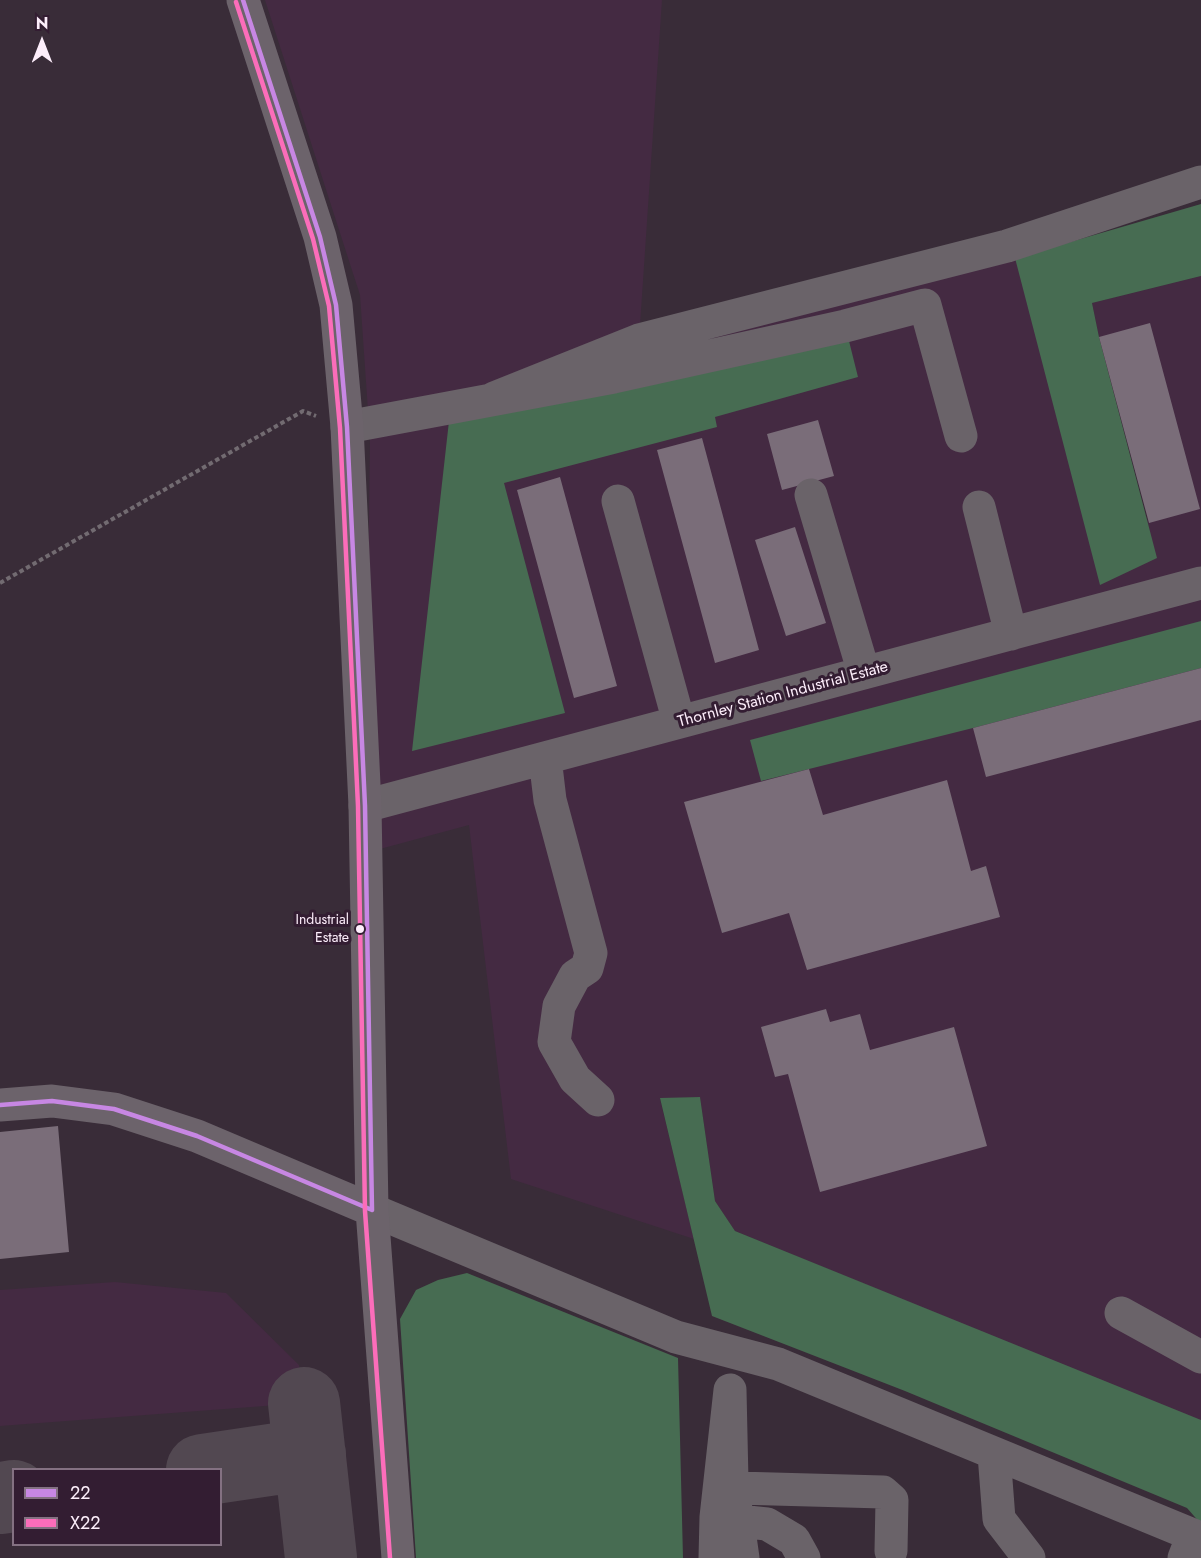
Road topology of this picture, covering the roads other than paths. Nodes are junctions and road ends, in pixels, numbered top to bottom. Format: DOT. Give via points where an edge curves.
graph roads {
  1 [pos="243,0"];
  2 [pos="1201,182"];
  3 [pos="494,398"];
  4 [pos="347,428"];
  5 [pos="961,436"];
  6 [pos="811,495"];
  7 [pos="618,501"];
  8 [pos="979,507"];
  9 [pos="1201,583"];
  10 [pos="1011,634"];
  11 [pos="864,673"];
  12 [pos="679,722"];
  13 [pos="545,758"];
  14 [pos="365,806"];
  15 [pos="598,1101"];
  16 [pos="0,1106"];
  17 [pos="372,1210"];
  18 [pos="1121,1313"];
  19 [pos="729,1352"];
  20 [pos="1201,1357"];
  21 [pos="994,1454"];
  22 [pos="727,1475"];
  23 [pos="738,1521"];
  24 [pos="1189,1546"];
  25 [pos="891,1551"];
  26 [pos="398,1558"];
  27 [pos="715,1558"];
  28 [pos="743,1558"];
  29 [pos="804,1558"];
  30 [pos="1029,1558"];
  1 -- 4 [label="main road" via="320,237 336,305"];
  2 -- 3 [label="lane" via="1007,246 639,340"];
  3 -- 4 [label="lane"];
  3 -- 5 [label="lane" via="614,377 925,305"];
  4 -- 14 [label="main road"];
  6 -- 11 [label="lane"];
  7 -- 12 [label="lane"];
  8 -- 10 [label="lane"];
  9 -- 10 [label="lane, Thornley Station Industrial Estate"];
  10 -- 11 [label="lane, Thornley Station Industrial Estate"];
  11 -- 12 [label="lane, Thornley Station Industrial Estate"];
  12 -- 13 [label="lane, Thornley Station Industrial Estate"];
  13 -- 14 [label="lane, Thornley Station Industrial Estate"];
  13 -- 15 [label="lane" via="550,800 591,953 587,968 574,976 559,1006 554,1042 574,1079"];
  14 -- 17 [label="main road"];
  16 -- 17 [label="main road" via="52,1101 114,1108 197,1136"];
  17 -- 19 [label="lane" via="676,1337"];
  17 -- 26 [label="main road"];
  18 -- 20 [label="lane"];
  19 -- 21 [label="lane" via="778,1364"];
  19 -- 22 [label="lane"];
  21 -- 24 [label="lane"];
  21 -- 30 [label="lane" via="999,1519"];
  22 -- 23 [label="lane"];
  22 -- 25 [label="lane" via="737,1488 884,1491 892,1500"];
  22 -- 27 [label="lane" via="716,1517"];
  23 -- 28 [label="lane"];
  23 -- 29 [label="lane" via="767,1524 794,1540"];
}
